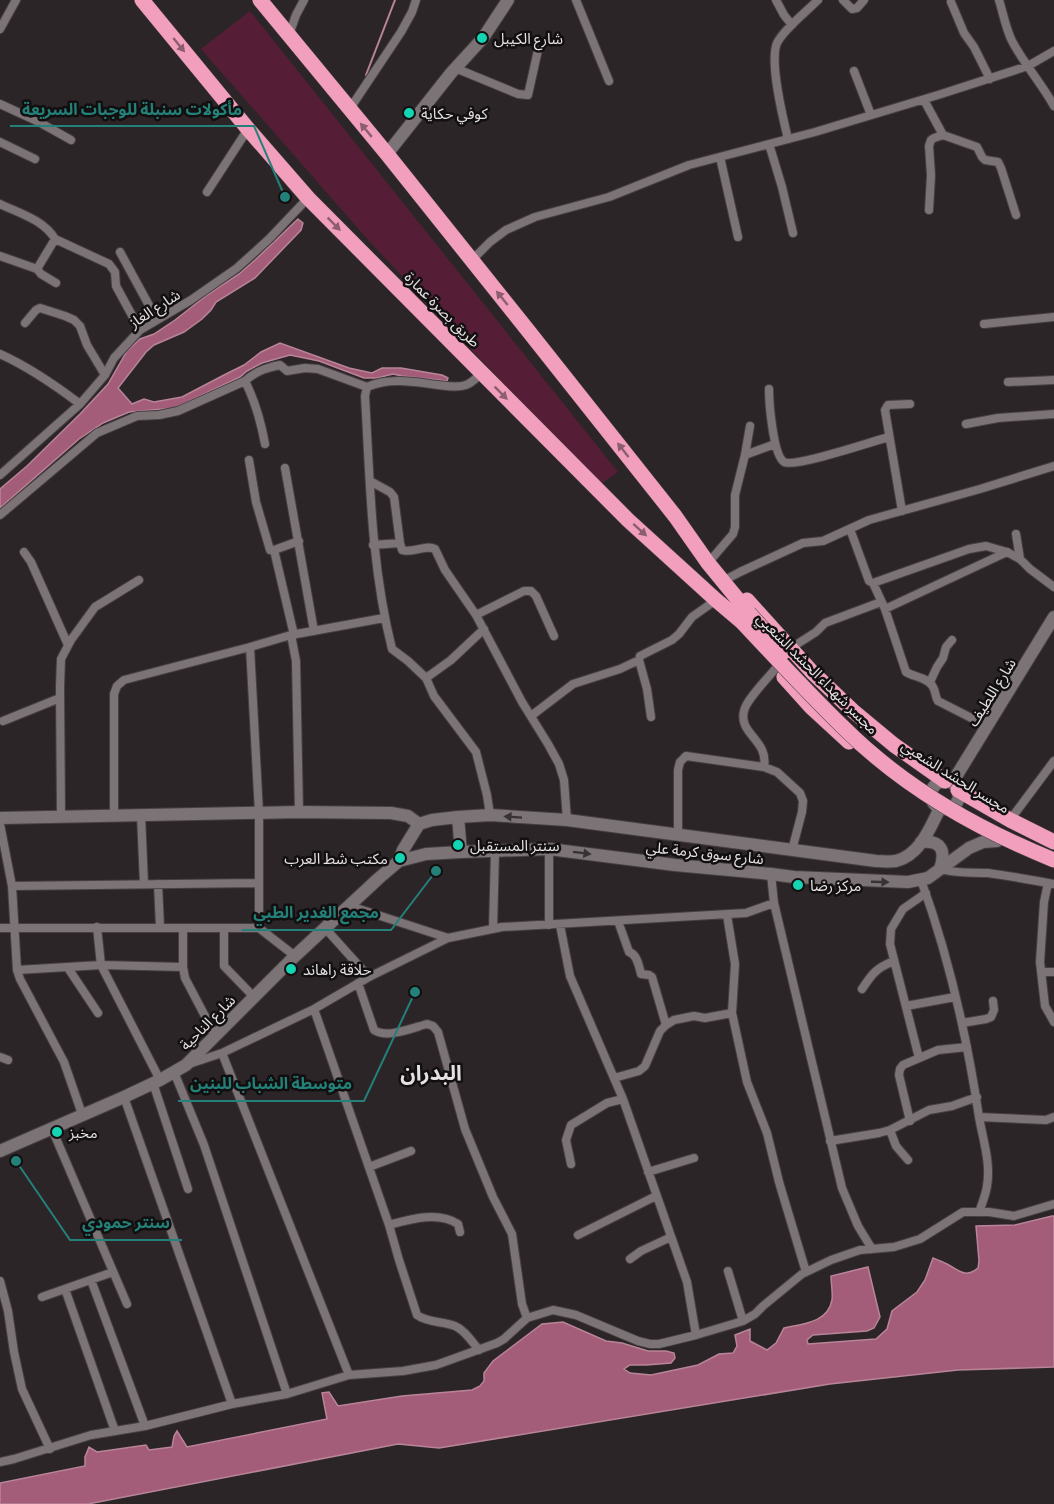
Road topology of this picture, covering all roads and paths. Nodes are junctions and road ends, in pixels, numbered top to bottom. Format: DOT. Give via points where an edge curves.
graph roads {
  1 [pos="16,0"];
  2 [pos="142,0"];
  3 [pos="260,0"];
  4 [pos="304,0"];
  5 [pos="416,0"];
  6 [pos="508,0"];
  7 [pos="576,0"];
  8 [pos="776,0"];
  9 [pos="818,0"];
  10 [pos="843,0"];
  11 [pos="864,0"];
  12 [pos="999,0"];
  13 [pos="951,2"];
  14 [pos="792,25"];
  15 [pos="0,29"];
  16 [pos="289,35"];
  17 [pos="538,50"];
  18 [pos="1054,51"];
  19 [pos="1028,66"];
  20 [pos="455,68"];
  21 [pos="854,71"];
  22 [pos="990,79"];
  23 [pos="609,81"];
  24 [pos="924,100"];
  25 [pos="0,104"];
  26 [pos="1054,106"];
  27 [pos="349,110"];
  28 [pos="871,115"];
  29 [pos="248,129"];
  30 [pos="942,135"];
  31 [pos="788,139"];
  32 [pos="71,140"];
  33 [pos="0,142"];
  34 [pos="769,144"];
  35 [pos="387,154"];
  36 [pos="720,157"];
  37 [pos="35,159"];
  38 [pos="207,192"];
  39 [pos="308,198"];
  40 [pos="0,204"];
  41 [pos="929,210"];
  42 [pos="1016,215"];
  43 [pos="793,233"];
  44 [pos="738,237"];
  45 [pos="55,239"];
  46 [pos="120,252"];
  47 [pos="0,256"];
  48 [pos="472,261"];
  49 [pos="37,269"];
  50 [pos="56,283"];
  51 [pos="1054,317"];
  52 [pos="157,320"];
  53 [pos="25,323"];
  54 [pos="984,324"];
  55 [pos="140,330"];
  56 [pos="0,354"];
  57 [pos="481,374"];
  58 [pos="105,375"];
  59 [pos="1054,380"];
  60 [pos="245,381"];
  61 [pos="1008,382"];
  62 [pos="368,387"];
  63 [pos="769,389"];
  64 [pos="80,404"];
  65 [pos="910,404"];
  66 [pos="1054,414"];
  67 [pos="966,424"];
  68 [pos="750,426"];
  69 [pos="889,437"];
  70 [pos="265,444"];
  71 [pos="775,444"];
  72 [pos="745,455"];
  73 [pos="249,460"];
  74 [pos="1054,466"];
  75 [pos="285,468"];
  76 [pos="0,475"];
  77 [pos="370,482"];
  78 [pos="902,511"];
  79 [pos="0,515"];
  80 [pos="850,529"];
  81 [pos="1016,534"];
  82 [pos="299,541"];
  83 [pos="400,543"];
  84 [pos="373,545"];
  85 [pos="274,550"];
  86 [pos="24,552"];
  87 [pos="1008,552"];
  88 [pos="1020,559"];
  89 [pos="708,563"];
  90 [pos="139,580"];
  91 [pos="723,581"];
  92 [pos="873,583"];
  93 [pos="1054,587"];
  94 [pos="716,600"];
  95 [pos="883,605"];
  96 [pos="476,615"];
  97 [pos="745,617"];
  98 [pos="1054,617"];
  99 [pos="384,618"];
  100 [pos="484,629"];
  101 [pos="314,631"];
  102 [pos="293,635"];
  103 [pos="554,636"];
  104 [pos="952,640"];
  105 [pos="68,645"];
  106 [pos="250,647"];
  107 [pos="791,648"];
  108 [pos="639,660"];
  109 [pos="776,669"];
  110 [pos="426,678"];
  111 [pos="930,682"];
  112 [pos="60,698"];
  113 [pos="531,717"];
  114 [pos="651,717"];
  115 [pos="3,721"];
  116 [pos="987,726"];
  117 [pos="1054,761"];
  118 [pos="764,767"];
  119 [pos="952,784"];
  120 [pos="940,806"];
  121 [pos="299,812"];
  122 [pos="259,813"];
  123 [pos="141,815"];
  124 [pos="490,815"];
  125 [pos="114,816"];
  126 [pos="1003,816"];
  127 [pos="61,817"];
  128 [pos="459,817"];
  129 [pos="0,818"];
  130 [pos="567,820"];
  131 [pos="0,824"];
  132 [pos="419,824"];
  133 [pos="412,835"];
  134 [pos="678,836"];
  135 [pos="991,838"];
  136 [pos="921,842"];
  137 [pos="1054,842"];
  138 [pos="549,849"];
  139 [pos="792,850"];
  140 [pos="1054,851"];
  141 [pos="461,852"];
  142 [pos="495,852"];
  143 [pos="426,854"];
  144 [pos="1054,860"];
  145 [pos="399,861"];
  146 [pos="1054,867"];
  147 [pos="940,869"];
  148 [pos="771,874"];
  149 [pos="921,880"];
  150 [pos="258,883"];
  151 [pos="144,884"];
  152 [pos="158,884"];
  153 [pos="1051,884"];
  154 [pos="12,886"];
  155 [pos="926,893"];
  156 [pos="774,903"];
  157 [pos="350,906"];
  158 [pos="728,915"];
  159 [pos="618,921"];
  160 [pos="549,925"];
  161 [pos="560,925"];
  162 [pos="15,927"];
  163 [pos="97,927"];
  164 [pos="160,927"];
  165 [pos="0,928"];
  166 [pos="183,928"];
  167 [pos="224,928"];
  168 [pos="258,928"];
  169 [pos="325,928"];
  170 [pos="493,929"];
  171 [pos="448,938"];
  172 [pos="295,956"];
  173 [pos="894,961"];
  174 [pos="101,965"];
  175 [pos="68,968"];
  176 [pos="183,968"];
  177 [pos="16,970"];
  178 [pos="1041,972"];
  179 [pos="1054,972"];
  180 [pos="369,977"];
  181 [pos="358,983"];
  182 [pos="862,989"];
  183 [pos="955,996"];
  184 [pos="254,997"];
  185 [pos="993,1001"];
  186 [pos="906,1006"];
  187 [pos="314,1009"];
  188 [pos="732,1012"];
  189 [pos="98,1013"];
  190 [pos="1054,1022"];
  191 [pos="962,1023"];
  192 [pos="666,1025"];
  193 [pos="215,1035"];
  194 [pos="967,1047"];
  195 [pos="222,1053"];
  196 [pos="919,1058"];
  197 [pos="186,1065"];
  198 [pos="174,1072"];
  199 [pos="614,1078"];
  200 [pos="157,1082"];
  201 [pos="124,1097"];
  202 [pos="977,1097"];
  203 [pos="623,1099"];
  204 [pos="82,1114"];
  205 [pos="979,1117"];
  206 [pos="1054,1117"];
  207 [pos="910,1120"];
  208 [pos="51,1129"];
  209 [pos="890,1130"];
  210 [pos="831,1141"];
  211 [pos="0,1151"];
  212 [pos="411,1151"];
  213 [pos="694,1158"];
  214 [pos="908,1160"];
  215 [pos="572,1164"];
  216 [pos="369,1167"];
  217 [pos="648,1172"];
  218 [pos="188,1189"];
  219 [pos="656,1196"];
  220 [pos="1054,1204"];
  221 [pos="979,1212"];
  222 [pos="389,1225"];
  223 [pos="460,1232"];
  224 [pos="578,1235"];
  225 [pos="670,1237"];
  226 [pos="872,1249"];
  227 [pos="630,1259"];
  228 [pos="728,1271"];
  229 [pos="113,1272"];
  230 [pos="806,1272"];
  231 [pos="91,1280"];
  232 [pos="0,1281"];
  233 [pos="65,1289"];
  234 [pos="42,1297"];
  235 [pos="127,1304"];
  236 [pos="527,1318"];
  237 [pos="743,1321"];
  238 [pos="696,1335"];
  239 [pos="479,1350"];
  240 [pos="349,1375"];
  241 [pos="287,1394"];
  242 [pos="232,1404"];
  243 [pos="145,1426"];
  244 [pos="115,1431"];
  245 [pos="50,1449"];
  246 [pos="0,1462"];
  1 -- 15 [label="street"];
  2 -- 29 [label="highway, طريق بصرة عمارة, one-way"];
  3 -- 16 [label="highway"];
  4 -- 16 [label="street"];
  5 -- 27 [label="street" via="401,32"];
  6 -- 20 [label="main road" via="483,38"];
  7 -- 23 [label="street"];
  8 -- 14 [label="street"];
  9 -- 14 [label="street"];
  10 -- 11 [label="street" via="852,9"];
  12 -- 19 [label="street" via="1011,40"];
  13 -- 22 [label="street"];
  14 -- 31 [label="street" via="776,45 775,53"];
  16 -- 27 [label="highway"];
  17 -- 20 [label="street" via="528,95"];
  18 -- 19 [label="street"];
  19 -- 22 [label="street"];
  19 -- 26 [label="street"];
  20 -- 35 [label="main road"];
  21 -- 28 [label="street"];
  22 -- 24 [label="street"];
  24 -- 28 [label="street"];
  24 -- 30 [label="street"];
  25 -- 32 [label="street"];
  35 -- 27 [label="highway, one-way"];
  28 -- 31 [label="street"];
  29 -- 38 [label="street"];
  29 -- 39 [label="highway, طريق بصرة عمارة"];
  30 -- 41 [label="street" via="929,146"];
  30 -- 42 [label="street" via="977,147 985,160 998,162"];
  31 -- 34 [label="street"];
  33 -- 37 [label="street"];
  34 -- 36 [label="street"];
  34 -- 43 [label="street"];
  35 -- 48 [label="highway"];
  36 -- 44 [label="street"];
  36 -- 48 [label="street" via="609,197 535,217 506,230"];
  39 -- 52 [label="street, شارع الغاز" via="237,268"];
  39 -- 57 [label="highway, طريق بصرة عمارة, one-way"];
  40 -- 45 [label="street" via="44,225"];
  45 -- 49 [label="street"];
  45 -- 55 [label="street" via="109,264 115,272 116,286"];
  46 -- 52 [label="street"];
  47 -- 49 [label="street"];
  89 -- 48 [label="highway, one-way"];
  49 -- 50 [label="street"];
  51 -- 54 [label="street"];
  52 -- 55 [label="street, شارع الغاز"];
  53 -- 58 [label="street" via="40,308 74,320"];
  55 -- 58 [label="street, شارع الغاز" via="114,358"];
  56 -- 64 [label="street"];
  57 -- 62 [label="street" via="469,384 459,386 396,380"];
  57 -- 94 [label="highway, طريق بصرة عمارة, one-way" via="628,520"];
  58 -- 64 [label="street, شارع الغاز"];
  59 -- 61 [label="street"];
  60 -- 62 [label="street" via="265,368 280,365 287,371 318,369"];
  60 -- 70 [label="street"];
  60 -- 79 [label="street" via="178,411 137,416 97,433"];
  62 -- 77 [label="street" via="365,396"];
  63 -- 71 [label="street"];
  64 -- 76 [label="street, شارع الغاز"];
  65 -- 69 [label="street" via="886,407"];
  66 -- 67 [label="street"];
  68 -- 72 [label="street"];
  69 -- 71 [label="street" via="789,463 780,458"];
  69 -- 78 [label="street"];
  71 -- 72 [label="street"];
  72 -- 89 [label="street" via="735,495 733,534"];
  73 -- 85 [label="street" via="269,549"];
  74 -- 78 [label="street"];
  75 -- 82 [label="street"];
  77 -- 83 [label="street" via="394,497"];
  77 -- 84 [label="street"];
  78 -- 80 [label="street"];
  80 -- 91 [label="street" via="823,541 803,543"];
  80 -- 92 [label="street"];
  81 -- 88 [label="street"];
  82 -- 85 [label="street"];
  82 -- 101 [label="street"];
  83 -- 84 [label="street"];
  83 -- 96 [label="street" via="402,550 408,552 435,549"];
  84 -- 99 [label="street"];
  85 -- 102 [label="street"];
  86 -- 105 [label="street"];
  87 -- 88 [label="street"];
  87 -- 92 [label="street" via="986,546 969,549"];
  87 -- 95 [label="street"];
  88 -- 93 [label="street"];
  89 -- 91 [label="highway"];
  90 -- 105 [label="street" via="95,607"];
  91 -- 97 [label="highway"];
  91 -- 107 [label="highway" via="735,586"];
  92 -- 95 [label="street"];
  94 -- 97 [label="highway, طريق بصرة عمارة"];
  94 -- 108 [label="street" via="692,617 672,640 644,653"];
  94 -- 109 [label="highway"];
  95 -- 107 [label="street" via="825,623"];
  95 -- 111 [label="street" via="906,672"];
  96 -- 100 [label="street"];
  96 -- 103 [label="street" via="531,591"];
  97 -- 140 [label="highway, مجسر الحشد الشعبي, bridge" via="894,760 992,822"];
  97 -- 144 [label="highway, مجسر شهداء الحشد الشعبي, bridge" via="843,728 897,773 985,828"];
  98 -- 116 [label="main road, شارع اللطيف"];
  99 -- 101 [label="street"];
  99 -- 110 [label="street" via="392,649"];
  100 -- 110 [label="street"];
  100 -- 113 [label="street"];
  101 -- 102 [label="street"];
  102 -- 106 [label="street"];
  102 -- 121 [label="street"];
  104 -- 111 [label="street"];
  105 -- 112 [label="street" via="61,659"];
  106 -- 122 [label="street"];
  106 -- 125 [label="street" via="124,680 117,686"];
  107 -- 119 [label="highway" via="853,711 894,745"];
  108 -- 113 [label="street" via="573,684"];
  108 -- 114 [label="street"];
  109 -- 118 [label="street" via="744,710 743,720 764,750"];
  109 -- 120 [label="highway" via="872,762"];
  110 -- 124 [label="street" via="434,696 476,752"];
  111 -- 116 [label="street" via="938,701"];
  112 -- 115 [label="street"];
  112 -- 127 [label="street"];
  113 -- 130 [label="street" via="564,780"];
  116 -- 119 [label="main road, شارع اللطيف"];
  117 -- 126 [label="street"];
  118 -- 134 [label="street" via="686,756 678,770"];
  118 -- 139 [label="street" via="777,772 800,793 803,801"];
  119 -- 120 [label="main road" via="958,800 955,805"];
  119 -- 120 [label="main road" via="933,790"];
  119 -- 126 [label="highway"];
  120 -- 135 [label="highway"];
  120 -- 136 [label="main road, شارع سوق كرمة علي"];
  121 -- 122 [label="main road"];
  121 -- 132 [label="main road" via="391,813 408,816"];
  122 -- 123 [label="main road"];
  122 -- 150 [label="street"];
  123 -- 125 [label="main road"];
  123 -- 151 [label="street"];
  124 -- 128 [label="main road, شارع سوق كرمة علي"];
  130 -- 124 [label="main road, شارع سوق كرمة علي, one-way"];
  125 -- 127 [label="main road"];
  126 -- 135 [label="highway" via="992,812 984,817 981,826"];
  126 -- 137 [label="highway"];
  127 -- 129 [label="main road"];
  128 -- 132 [label="main road, شارع سوق كرمة علي"];
  128 -- 141 [label="main road"];
  130 -- 134 [label="main road, شارع سوق كرمة علي"];
  131 -- 154 [label="street"];
  132 -- 133 [label="main road"];
  133 -- 143 [label="main road" via="416,846"];
  133 -- 145 [label="main road"];
  134 -- 139 [label="main road, شارع سوق كرمة علي"];
  135 -- 146 [label="highway"];
  135 -- 147 [label="main road, شارع سوق كرمة علي"];
  136 -- 139 [label="main road, شارع سوق كرمة علي" via="912,854 895,861"];
  136 -- 147 [label="main road" via="936,844 941,849 944,858"];
  138 -- 142 [label="main road, شارع سوق كرمة علي"];
  138 -- 148 [label="main road, شارع سوق كرمة علي, one-way"];
  138 -- 160 [label="street"];
  141 -- 142 [label="main road, شارع سوق كرمة علي"];
  141 -- 143 [label="main road, شارع سوق كرمة علي"];
  142 -- 170 [label="street"];
  143 -- 145 [label="main road, شارع سوق كرمة علي"];
  145 -- 157 [label="main road, شارع الناحية"];
  147 -- 149 [label="main road, شارع سوق كرمة علي"];
  147 -- 153 [label="street"];
  148 -- 149 [label="main road, شارع سوق كرمة علي, one-way" via="864,881"];
  148 -- 156 [label="street"];
  149 -- 155 [label="street"];
  150 -- 152 [label="street"];
  150 -- 168 [label="street"];
  151 -- 152 [label="street"];
  151 -- 154 [label="street"];
  152 -- 164 [label="street"];
  153 -- 178 [label="street" via="1044,902"];
  154 -- 162 [label="street"];
  155 -- 173 [label="street" via="903,909 891,929"];
  155 -- 183 [label="street"];
  156 -- 158 [label="street"];
  156 -- 210 [label="street"];
  157 -- 169 [label="main road, شارع الناحية"];
  157 -- 171 [label="street"];
  158 -- 159 [label="street"];
  158 -- 188 [label="street" via="735,964"];
  159 -- 161 [label="street"];
  159 -- 192 [label="street" via="641,974 652,977"];
  160 -- 161 [label="street"];
  160 -- 170 [label="street"];
  161 -- 199 [label="street" via="570,976"];
  162 -- 163 [label="street"];
  162 -- 165 [label="street"];
  162 -- 177 [label="street"];
  163 -- 164 [label="street"];
  163 -- 174 [label="street"];
  164 -- 166 [label="street"];
  166 -- 167 [label="street"];
  166 -- 176 [label="street"];
  167 -- 168 [label="street"];
  167 -- 184 [label="street" via="224,966"];
  168 -- 172 [label="street"];
  169 -- 172 [label="main road, شارع الناحية"];
  169 -- 180 [label="street"];
  170 -- 171 [label="street"];
  171 -- 180 [label="street"];
  172 -- 184 [label="main road, شارع الناحية"];
  173 -- 182 [label="street" via="874,972"];
  173 -- 186 [label="street"];
  174 -- 175 [label="street"];
  174 -- 176 [label="street"];
  174 -- 200 [label="street"];
  175 -- 177 [label="street"];
  175 -- 189 [label="street"];
  176 -- 193 [label="street"];
  177 -- 204 [label="street" via="64,1062"];
  178 -- 179 [label="street"];
  178 -- 190 [label="street" via="1045,1006"];
  180 -- 181 [label="street"];
  181 -- 187 [label="street"];
  181 -- 236 [label="street" via="374,1030 386,1034 427,1024 438,1032 465,1129 512,1234"];
  183 -- 186 [label="street"];
  183 -- 191 [label="street"];
  184 -- 193 [label="main road, شارع الناحية"];
  185 -- 191 [label="street" via="991,1017"];
  186 -- 196 [label="street"];
  187 -- 195 [label="street"];
  187 -- 216 [label="street"];
  188 -- 192 [label="street" via="705,1018 694,1016"];
  188 -- 230 [label="street" via="747,1082 767,1133"];
  191 -- 194 [label="street"];
  192 -- 199 [label="street" via="645,1066"];
  193 -- 197 [label="main road, شارع الناحية"];
  194 -- 196 [label="street" via="938,1050"];
  194 -- 202 [label="street"];
  195 -- 197 [label="street"];
  195 -- 240 [label="street"];
  196 -- 207 [label="street" via="903,1065 899,1075"];
  197 -- 198 [label="main road, شارع الناحية"];
  198 -- 200 [label="main road, شارع الناحية"];
  198 -- 241 [label="street" via="204,1145"];
  199 -- 203 [label="street"];
  200 -- 201 [label="main road, شارع الناحية"];
  200 -- 218 [label="street"];
  201 -- 204 [label="main road, شارع الناحية"];
  201 -- 242 [label="street"];
  202 -- 205 [label="street"];
  202 -- 207 [label="street" via="929,1110"];
  203 -- 215 [label="street" via="607,1103 572,1125 566,1140"];
  203 -- 217 [label="street"];
  204 -- 208 [label="main road, شارع الناحية"];
  205 -- 206 [label="street"];
  205 -- 221 [label="street" via="988,1160 987,1185"];
  207 -- 209 [label="street"];
  208 -- 211 [label="main road, شارع الناحية"];
  208 -- 229 [label="street"];
  209 -- 210 [label="street"];
  209 -- 214 [label="street" via="896,1146"];
  210 -- 226 [label="street" via="842,1188"];
  212 -- 216 [label="street"];
  213 -- 217 [label="street"];
  216 -- 222 [label="street"];
  217 -- 219 [label="street"];
  219 -- 224 [label="street"];
  219 -- 225 [label="street"];
  220 -- 221 [label="street" via="1014,1216"];
  221 -- 226 [label="street" via="963,1212 920,1239"];
  222 -- 223 [label="street" via="439,1217 458,1224"];
  222 -- 239 [label="street" via="417,1315 455,1325"];
  225 -- 227 [label="street"];
  225 -- 238 [label="street" via="687,1282"];
  226 -- 230 [label="street" via="848,1254"];
  228 -- 237 [label="street"];
  229 -- 231 [label="street"];
  229 -- 235 [label="street"];
  230 -- 237 [label="street"];
  231 -- 233 [label="street"];
  231 -- 243 [label="street"];
  232 -- 245 [label="street" via="22,1389"];
  233 -- 234 [label="street"];
  233 -- 244 [label="street"];
  236 -- 238 [label="street" via="562,1311 650,1344"];
  236 -- 239 [label="street" via="504,1339"];
  237 -- 238 [label="street"];
  239 -- 240 [label="street" via="436,1365"];
  240 -- 241 [label="street"];
  241 -- 242 [label="street"];
  242 -- 243 [label="street"];
  243 -- 244 [label="street"];
  244 -- 245 [label="street"];
  245 -- 246 [label="street"];
}
